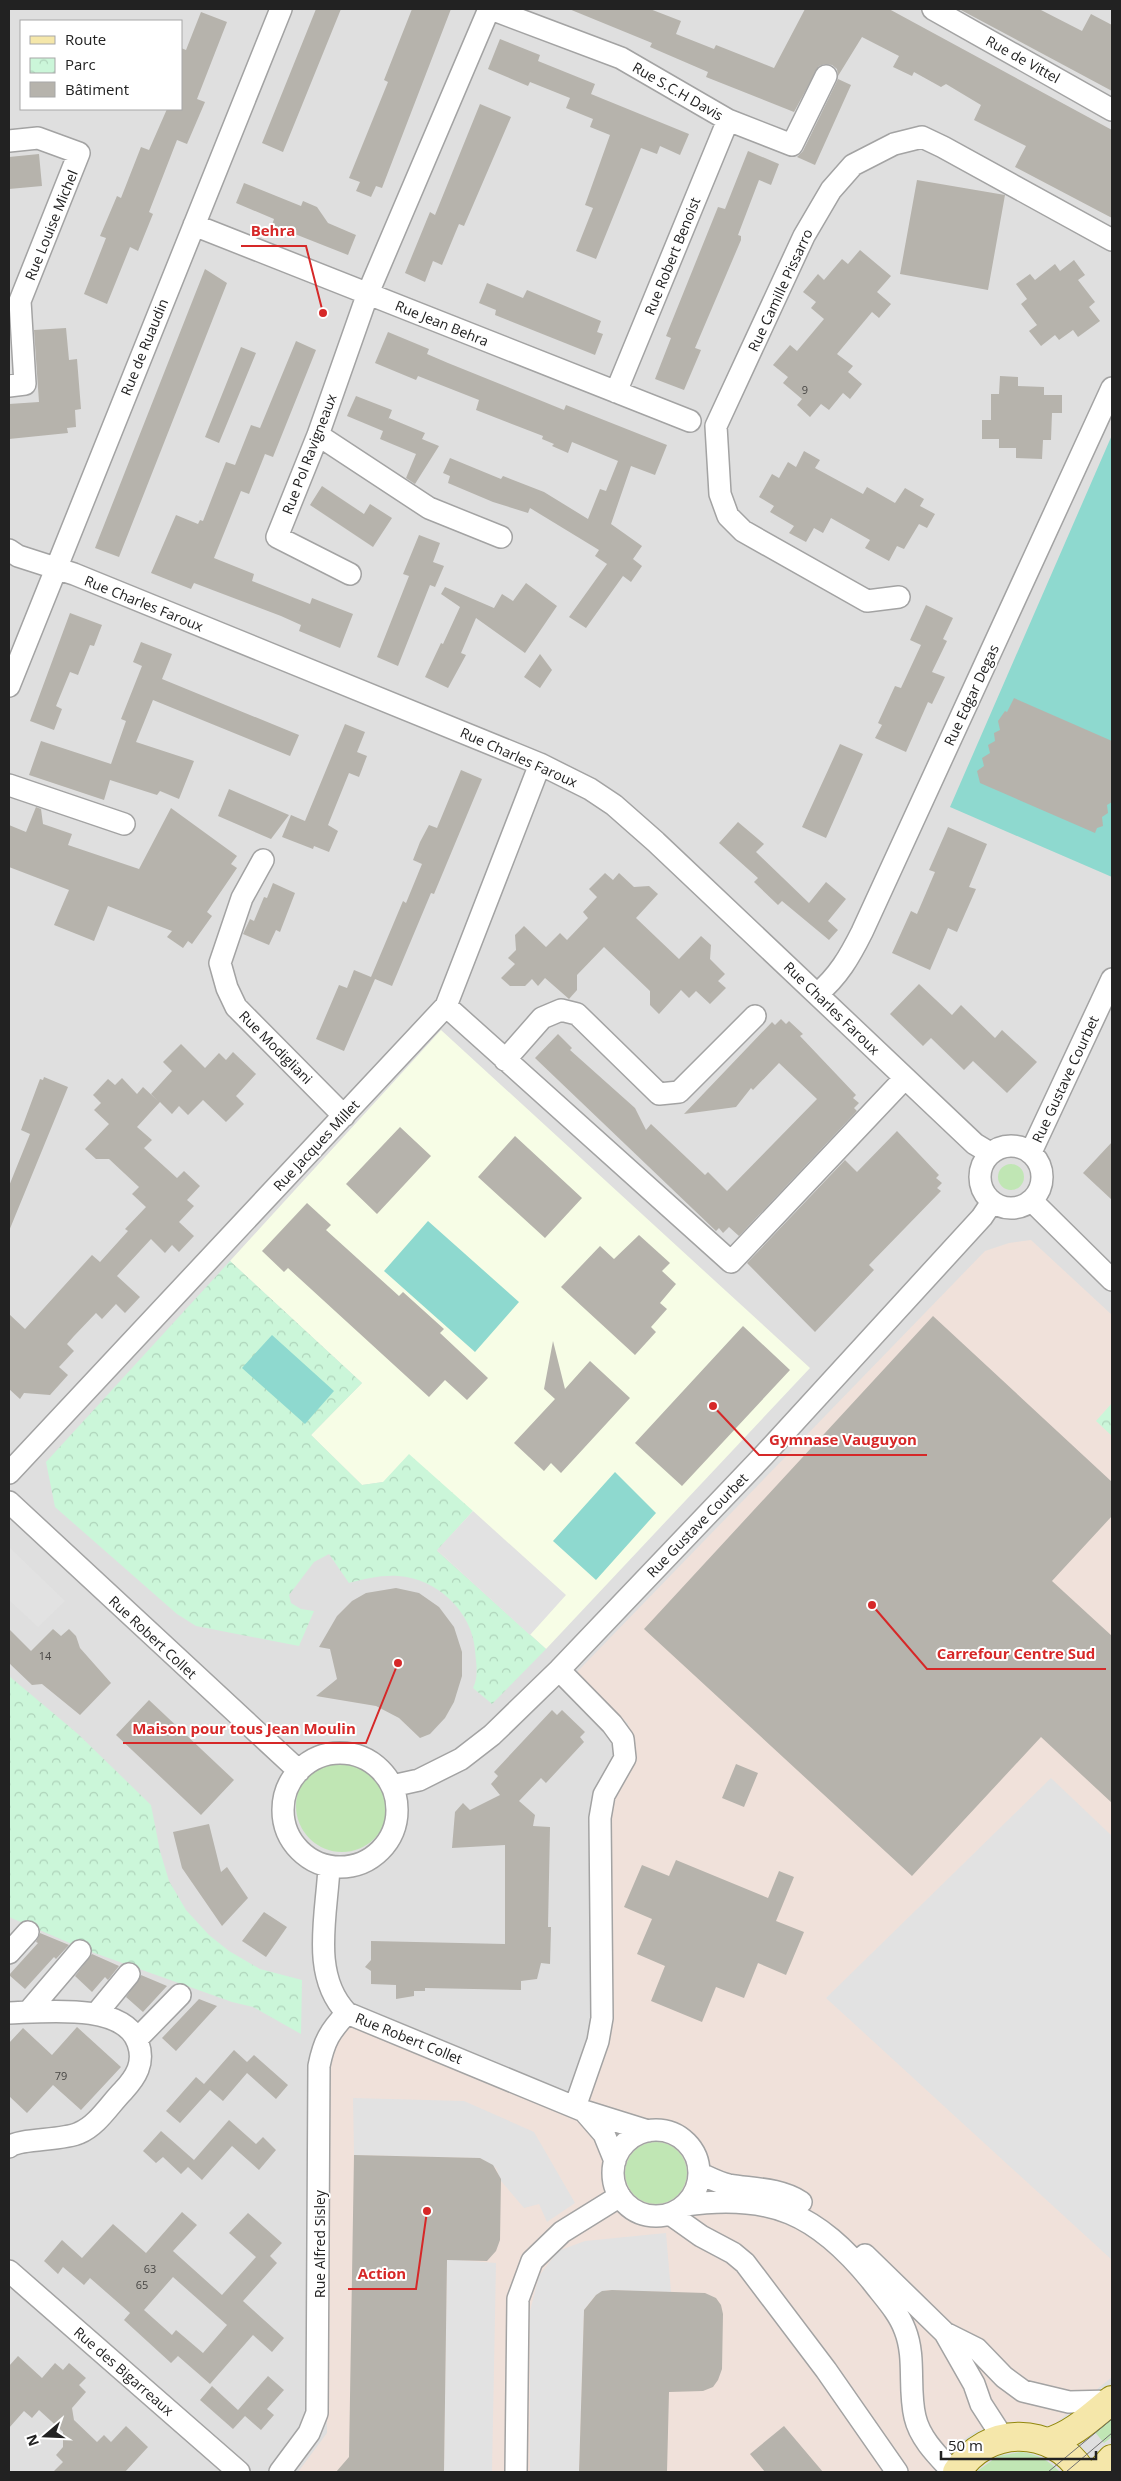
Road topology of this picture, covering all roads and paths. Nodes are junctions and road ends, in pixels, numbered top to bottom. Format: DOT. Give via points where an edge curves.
graph roads {
  1 [pos="281,9"];
  2 [pos="490,9"];
  3 [pos="933,9"];
  4 [pos="826,76"];
  5 [pos="1112,110"];
  6 [pos="728,120"];
  7 [pos="9,141"];
  8 [pos="194,225"];
  9 [pos="1112,240"];
  10 [pos="368,293"];
  11 [pos="9,386"];
  12 [pos="1112,388"];
  13 [pos="616,392"];
  14 [pos="690,421"];
  15 [pos="318,435"];
  16 [pos="500,537"];
  17 [pos="9,550"];
  18 [pos="57,568"];
  19 [pos="350,574"];
  20 [pos="899,597"];
  21 [pos="9,686"];
  22 [pos="540,764"];
  23 [pos="9,786"];
  24 [pos="124,824"];
  25 [pos="263,860"];
  26 [pos="1112,979"];
  27 [pos="817,994"];
  28 [pos="446,1006"];
  29 [pos="755,1016"];
  30 [pos="505,1060"];
  31 [pos="905,1078"];
  32 [pos="344,1116"];
  33 [pos="1031,1152"];
  34 [pos="990,1153"];
  35 [pos="1032,1201"];
  36 [pos="992,1202"];
  37 [pos="1112,1280"];
  38 [pos="9,1473"];
  39 [pos="9,1502"];
  40 [pos="559,1670"];
  41 [pos="299,1771"];
  42 [pos="392,1786"];
  43 [pos="329,1867"];
  44 [pos="28,1932"];
  45 [pos="80,1951"];
  46 [pos="9,1953"];
  47 [pos="128,1974"];
  48 [pos="180,1995"];
  49 [pos="18,2013"];
  50 [pos="347,2013"];
  51 [pos="96,2014"];
  52 [pos="137,2039"];
  53 [pos="580,2109"];
  54 [pos="648,2131"];
  55 [pos="9,2147"];
  56 [pos="615,2161"];
  57 [pos="699,2173"];
  58 [pos="620,2196"];
  59 [pos="678,2209"];
  60 [pos="9,2271"];
  61 [pos="945,2333"];
  62 [pos="1112,2400"];
  63 [pos="1003,2438"];
  64 [pos="1048,2442"];
  65 [pos="1112,2459"];
  66 [pos="239,2472"];
  67 [pos="280,2472"];
  68 [pos="516,2472"];
  69 [pos="897,2472"];
  70 [pos="953,2472"];
  71 [pos="957,2472"];
  72 [pos="1082,2472"];
  73 [pos="1100,2472"];
  1 -- 8 [label="street, Rue de Ruaudin"];
  2 -- 6 [label="street, Rue S.C.H Davis" via="622,58"];
  2 -- 10 [label="street, Rue S.C.H Davis"];
  3 -- 5 [label="street, Rue de Vittel"];
  4 -- 6 [label="street, Rue S.C.H Davis" via="792,145"];
  6 -- 13 [label="street, Rue Robert Benoist"];
  7 -- 11 [label="street, Rue Louise Michel" via="38,138 80,153 20,301 25,384"];
  8 -- 10 [label="street, Rue Jean Behra"];
  8 -- 18 [label="street, Rue de Ruaudin"];
  9 -- 20 [label="street, Rue Camille Pissarro" via="922,137 894,144 853,165 831,190 817,213 716,426 720,494 728,516 742,531 867,600"];
  10 -- 13 [label="street, Rue Jean Behra"];
  10 -- 15 [label="street, Rue Pol Ravigneaux"];
  12 -- 27 [label="street, Rue Edgar Degas" via="862,932 834,979"];
  13 -- 14 [label="street, Rue Jean Behra"];
  15 -- 16 [label="street" via="429,508"];
  15 -- 19 [label="street, Rue Pol Ravigneaux" via="277,537"];
  17 -- 18 [label="street, Rue Charles Faroux"];
  18 -- 21 [label="street, Rue de Ruaudin"];
  18 -- 22 [label="street, Rue Charles Faroux"];
  22 -- 27 [label="street, Rue Charles Faroux" via="614,805"];
  22 -- 28 [label="street, Rue Jacques Millet"];
  23 -- 24 [label="street"];
  25 -- 32 [label="street, Rue Modigliani" via="242,898 226,940 220,964 227,988 236,1007"];
  26 -- 33 [label="street, Rue Gustave Courbet"];
  27 -- 31 [label="street, Rue Charles Faroux"];
  28 -- 30 [label="street"];
  28 -- 32 [label="street, Rue Jacques Millet"];
  29 -- 30 [label="street" via="679,1092 659,1094 577,1014 561,1010 542,1018"];
  30 -- 31 [label="street" via="731,1262"];
  31 -- 34 [label="street, Rue Charles Faroux" via="975,1144"];
  32 -- 38 [label="street, Rue Jacques Millet"];
  33 -- 34 [label="street" via="1018,1146 1005,1146"];
  33 -- 35 [label="street" via="1040,1164 1042,1174 1039,1190"];
  34 -- 36 [label="street" via="980,1170 980,1181"];
  35 -- 36 [label="street" via="1013,1208"];
  35 -- 37 [label="street"];
  36 -- 40 [label="street, Rue Gustave Courbet" via="764,1455"];
  39 -- 41 [label="street, Rue Robert Collet"];
  40 -- 42 [label="street, Rue Gustave Courbet" via="461,1759 419,1780"];
  40 -- 53 [label="street" via="612,1724 623,1739 625,1758 604,1794 600,1818 602,2018"];
  41 -- 42 [label="street" via="325,1756 354,1755 380,1770"];
  41 -- 43 [label="street" via="286,1793 283,1805 285,1825 294,1844 308,1858"];
  42 -- 43 [label="street" via="397,1816 393,1832 384,1846 362,1863 350,1867"];
  43 -- 50 [label="street, Rue Robert Collet" via="325,1968 336,2002"];
  44 -- 46 [label="street"];
  45 -- 49 [label="street"];
  47 -- 51 [label="street"];
  48 -- 52 [label="street"];
  49 -- 51 [label="street"];
  50 -- 53 [label="street, Rue Robert Collet"];
  50 -- 67 [label="street, Rue Alfred Sisley" via="329,2032 319,2066 317,2413 309,2433"];
  51 -- 52 [label="street" via="114,2019"];
  52 -- 55 [label="street" via="141,2051 136,2076 94,2123 80,2133 10,2144"];
  53 -- 54 [label="street, Rue Robert Collet"];
  53 -- 56 [label="street, Rue Robert Collet" via="604,2134"];
  54 -- 56 [label="street" via="628,2141"];
  54 -- 57 [label="street" via="670,2133 687,2143"];
  56 -- 58 [label="street" via="614,2182"];
  57 -- 59 [label="street" via="695,2191"];
  57 -- 61 [label="street" via="727,2184 762,2188 794,2198 817,2212"];
  58 -- 59 [label="street" via="642,2214 654,2216"];
  58 -- 68 [label="street" via="562,2232 532,2261 518,2299"];
  59 -- 69 [label="street" via="701,2236 733,2253 745,2264 826,2370"];
  59 -- 70 [label="street" via="720,2200 777,2207 796,2214 854,2260 897,2313 906,2330 911,2354 915,2418 929,2446"];
  60 -- 66 [label="street, Rue des Bigarreaux"];
  61 -- 62 [label="street" via="977,2349 1023,2391 1069,2402"];
  61 -- 63 [label="street" via="974,2384 980,2404"];
  62 -- 64 [label="main road" via="1075,2430"];
  63 -- 64 [label="main road" via="1022,2436"];
  63 -- 71 [label="main road" via="975,2451"];
  64 -- 72 [label="main road" via="1069,2455"];
  65 -- 73 [label="main road"];
}
